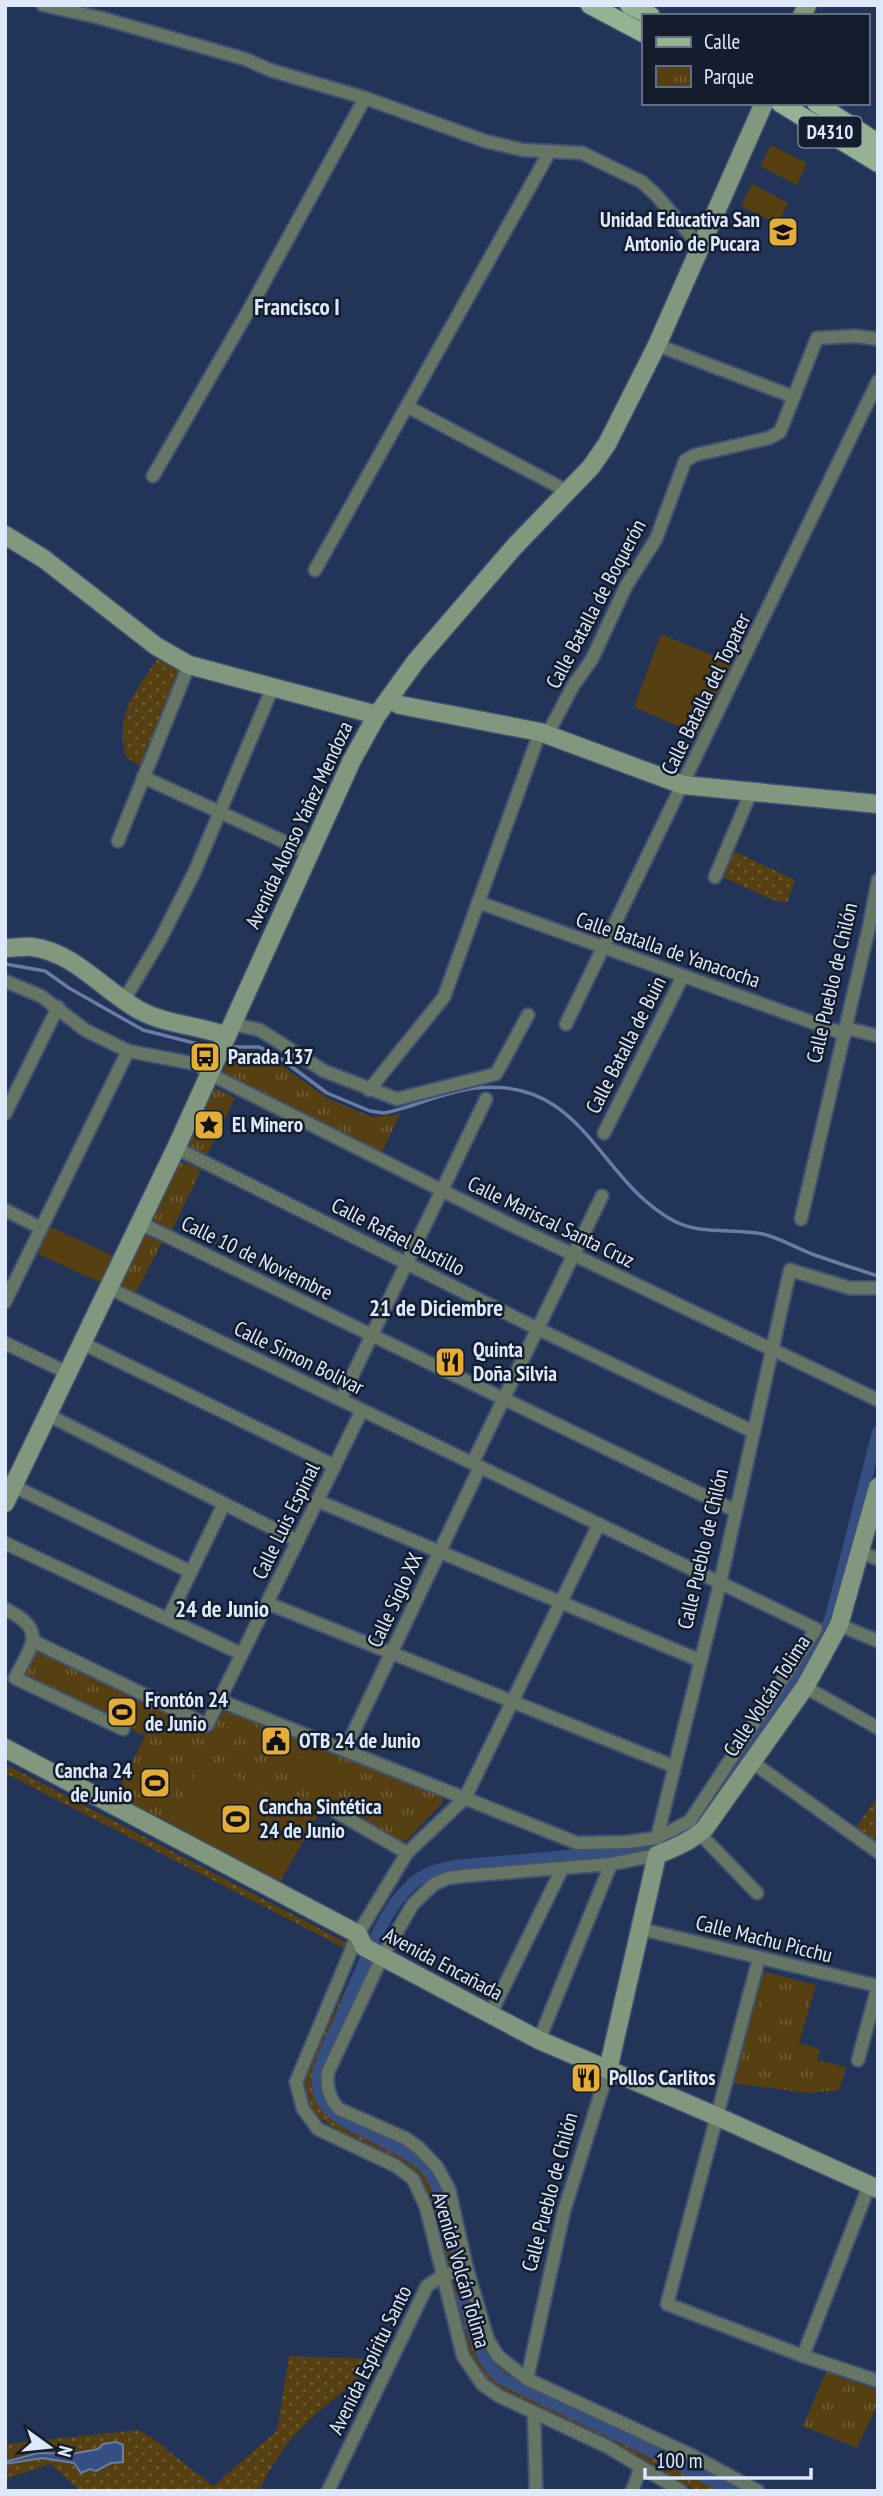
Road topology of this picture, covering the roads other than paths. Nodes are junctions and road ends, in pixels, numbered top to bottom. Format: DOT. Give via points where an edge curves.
graph roads {
  1 [pos="43,5"];
  2 [pos="590,5"];
  3 [pos="629,5"];
  4 [pos="647,14"];
  5 [pos="642,32"];
  6 [pos="365,98"];
  7 [pos="763,105"];
  8 [pos="783,105"];
  9 [pos="819,105"];
  10 [pos="878,143"];
  11 [pos="550,151"];
  12 [pos="878,163"];
  13 [pos="700,246"];
  14 [pos="878,339"];
  15 [pos="657,345"];
  16 [pos="878,381"];
  17 [pos="794,397"];
  18 [pos="408,407"];
  19 [pos="153,476"];
  20 [pos="566,491"];
  21 [pos="5,535"];
  22 [pos="316,570"];
  23 [pos="189,665"];
  24 [pos="272,689"];
  25 [pos="389,699"];
  26 [pos="377,716"];
  27 [pos="544,733"];
  28 [pos="143,777"];
  29 [pos="683,785"];
  30 [pos="751,792"];
  31 [pos="878,804"];
  32 [pos="219,810"];
  33 [pos="118,841"];
  34 [pos="309,853"];
  35 [pos="715,877"];
  36 [pos="878,880"];
  37 [pos="478,902"];
  38 [pos="5,948"];
  39 [pos="604,949"];
  40 [pos="683,976"];
  41 [pos="5,981"];
  42 [pos="124,1000"];
  43 [pos="58,1007"];
  44 [pos="528,1015"];
  45 [pos="566,1024"];
  46 [pos="846,1031"];
  47 [pos="878,1036"];
  48 [pos="226,1039"];
  49 [pos="128,1051"];
  50 [pos="210,1074"];
  51 [pos="369,1090"];
  52 [pos="486,1099"];
  53 [pos="5,1114"];
  54 [pos="604,1133"];
  55 [pos="176,1148"];
  56 [pos="442,1190"];
  57 [pos="602,1196"];
  58 [pos="5,1210"];
  59 [pos="801,1219"];
  60 [pos="140,1223"];
  61 [pos="41,1228"];
  62 [pos="573,1255"];
  63 [pos="407,1263"];
  64 [pos="109,1288"];
  65 [pos="878,1288"];
  66 [pos="5,1302"];
  67 [pos="538,1329"];
  68 [pos="372,1335"];
  69 [pos="5,1343"];
  70 [pos="82,1343"];
  71 [pos="772,1350"];
  72 [pos="68,1373"];
  73 [pos="341,1399"];
  74 [pos="503,1399"];
  75 [pos="878,1401"];
  76 [pos="362,1410"];
  77 [pos="48,1415"];
  78 [pos="754,1432"];
  79 [pos="476,1464"];
  80 [pos="335,1466"];
  81 [pos="13,1486"];
  82 [pos="878,1487"];
  83 [pos="317,1501"];
  84 [pos="5,1503"];
  85 [pos="224,1504"];
  86 [pos="736,1511"];
  87 [pos="600,1524"];
  88 [pos="298,1541"];
  89 [pos="5,1543"];
  90 [pos="439,1552"];
  91 [pos="859,1552"];
  92 [pos="878,1559"];
  93 [pos="191,1573"];
  94 [pos="720,1583"];
  95 [pos="267,1603"];
  96 [pos="562,1603"];
  97 [pos="5,1609"];
  98 [pos="168,1619"];
  99 [pos="839,1625"];
  100 [pos="33,1641"];
  101 [pos="878,1642"];
  102 [pos="391,1653"];
  103 [pos="242,1654"];
  104 [pos="699,1660"];
  105 [pos="805,1687"];
  106 [pos="220,1701"];
  107 [pos="511,1702"];
  108 [pos="878,1728"];
  109 [pos="123,1729"];
  110 [pos="5,1748"];
  111 [pos="345,1750"];
  112 [pos="752,1762"];
  113 [pos="673,1766"];
  114 [pos="465,1798"];
  115 [pos="326,1806"];
  116 [pos="699,1834"];
  117 [pos="657,1846"];
  118 [pos="878,1852"];
  119 [pos="407,1853"];
  120 [pos="611,1864"];
  121 [pos="562,1869"];
  122 [pos="757,1893"];
  123 [pos="641,1929"];
  124 [pos="370,1948"];
  125 [pos="759,1958"];
  126 [pos="878,1986"];
  127 [pos="490,2015"];
  128 [pos="539,2040"];
  129 [pos="858,2060"];
  130 [pos="608,2070"];
  131 [pos="716,2116"];
  132 [pos="873,2187"];
  133 [pos="467,2269"];
  134 [pos="442,2276"];
  135 [pos="803,2356"];
  136 [pos="527,2379"];
  137 [pos="878,2381"];
  138 [pos="534,2413"];
  139 [pos="640,2467"];
  140 [pos="328,2491"];
  141 [pos="536,2491"];
  142 [pos="632,2491"];
  143 [pos="681,2491"];
  144 [pos="758,2491"];
  1 -- 6 [label="street" via="245,59"];
  2 -- 5 [label="main road"];
  3 -- 4 [label="main road"];
  6 -- 11 [label="street" via="485,141"];
  6 -- 19 [label="street"];
  7 -- 13 [label="main road, Avenida Alonso Yañez Mendoza"];
  8 -- 12 [label="main road, D4310"];
  9 -- 10 [label="main road, D4310"];
  11 -- 13 [label="street" via="582,153 642,182"];
  11 -- 18 [label="street"];
  13 -- 15 [label="main road, Avenida Alonso Yañez Mendoza"];
  14 -- 17 [label="street, Calle Batalla de Boquerón" via="855,335 817,338"];
  15 -- 17 [label="street"];
  15 -- 20 [label="main road, Avenida Alonso Yañez Mendoza" via="607,444"];
  16 -- 29 [label="street, Calle Batalla del Topater"];
  17 -- 27 [label="street, Calle Batalla de Boquerón" via="775,436 685,461 656,539 626,586 592,659"];
  18 -- 20 [label="street"];
  18 -- 22 [label="street"];
  20 -- 25 [label="main road, Avenida Alonso Yañez Mendoza" via="461,608"];
  21 -- 23 [label="main road" via="44,559 156,646"];
  23 -- 24 [label="main road"];
  23 -- 28 [label="street"];
  24 -- 26 [label="main road"];
  24 -- 32 [label="street"];
  25 -- 26 [label="main road, Avenida Alonso Yañez Mendoza"];
  25 -- 27 [label="main road" via="400,705"];
  26 -- 34 [label="main road, Avenida Alonso Yañez Mendoza"];
  27 -- 29 [label="main road"];
  27 -- 37 [label="street, Calle Batalla de Boquerón"];
  28 -- 32 [label="street"];
  28 -- 33 [label="street"];
  29 -- 30 [label="main road"];
  29 -- 39 [label="street, Calle Batalla del Topater"];
  30 -- 31 [label="main road"];
  30 -- 35 [label="street"];
  32 -- 34 [label="street"];
  32 -- 42 [label="street" via="194,873"];
  34 -- 48 [label="main road, Avenida Alonso Yañez Mendoza"];
  36 -- 46 [label="street, Calle Pueblo de Chilón"];
  37 -- 39 [label="street, Calle Batalla de Yanacocha"];
  37 -- 51 [label="street, Calle Batalla de Boquerón" via="444,996"];
  38 -- 42 [label="main road" via="52,952"];
  39 -- 40 [label="street, Calle Batalla de Yanacocha"];
  39 -- 45 [label="street, Calle Batalla del Topater"];
  40 -- 46 [label="street, Calle Batalla de Yanacocha"];
  40 -- 54 [label="street, Calle Batalla de Buin"];
  41 -- 43 [label="street, Calle Mariscal Santa Cruz"];
  42 -- 48 [label="main road" via="161,1020"];
  43 -- 49 [label="street, Calle Mariscal Santa Cruz" via="86,1030"];
  43 -- 53 [label="street"];
  44 -- 51 [label="street" via="496,1074 397,1100"];
  46 -- 47 [label="street, Calle Batalla de Yanacocha"];
  46 -- 59 [label="street, Calle Pueblo de Chilón"];
  48 -- 50 [label="main road, Avenida Alonso Yañez Mendoza"];
  48 -- 51 [label="street" via="260,1030 324,1071"];
  49 -- 50 [label="street, Calle Mariscal Santa Cruz" via="197,1064"];
  49 -- 61 [label="street"];
  50 -- 55 [label="main road, Avenida Alonso Yañez Mendoza"];
  50 -- 56 [label="street, Calle Mariscal Santa Cruz"];
  52 -- 56 [label="street"];
  55 -- 60 [label="main road, Avenida Alonso Yañez Mendoza"];
  55 -- 63 [label="street, Calle Rafael Bustillo"];
  56 -- 62 [label="street, Calle Mariscal Santa Cruz"];
  56 -- 63 [label="street"];
  57 -- 62 [label="street, Calle Siglo XX"];
  58 -- 61 [label="street"];
  60 -- 64 [label="main road, Avenida Alonso Yañez Mendoza"];
  60 -- 68 [label="street, Calle 10 de Noviembre"];
  61 -- 66 [label="street"];
  62 -- 67 [label="street, Calle Siglo XX"];
  62 -- 71 [label="street, Calle Mariscal Santa Cruz"];
  63 -- 67 [label="street, Calle Rafael Bustillo"];
  63 -- 68 [label="street"];
  64 -- 70 [label="main road, Avenida Alonso Yañez Mendoza"];
  64 -- 73 [label="street, Calle Simon Bolivar"];
  65 -- 71 [label="street, Calle Pueblo de Chilón" via="850,1288 790,1270"];
  67 -- 74 [label="street, Calle Siglo XX"];
  67 -- 78 [label="street, Calle Rafael Bustillo"];
  68 -- 73 [label="street"];
  68 -- 74 [label="street, Calle 10 de Noviembre"];
  69 -- 72 [label="street"];
  70 -- 72 [label="main road, Avenida Alonso Yañez Mendoza"];
  70 -- 80 [label="street"];
  71 -- 75 [label="street, Calle Mariscal Santa Cruz"];
  71 -- 78 [label="street, Calle Pueblo de Chilón"];
  72 -- 77 [label="main road, Avenida Alonso Yañez Mendoza"];
  73 -- 76 [label="street, Calle Simon Bolivar"];
  74 -- 79 [label="street, Calle Siglo XX"];
  74 -- 86 [label="street, Calle 10 de Noviembre"];
  76 -- 79 [label="street, Calle Simon Bolivar"];
  76 -- 80 [label="street, Calle Luis Espinal"];
  77 -- 81 [label="main road, Avenida Alonso Yañez Mendoza"];
  77 -- 85 [label="street"];
  78 -- 86 [label="street, Calle Pueblo de Chilón"];
  79 -- 87 [label="street, Calle Simon Bolivar"];
  79 -- 90 [label="street, Calle Siglo XX"];
  80 -- 83 [label="street, Calle Luis Espinal"];
  81 -- 84 [label="main road, Avenida Alonso Yañez Mendoza"];
  81 -- 93 [label="street"];
  82 -- 91 [label="main road, Calle Volcán Tolima"];
  83 -- 88 [label="street, Calle Luis Espinal"];
  83 -- 90 [label="street"];
  85 -- 88 [label="street"];
  85 -- 93 [label="street"];
  86 -- 94 [label="street, Calle Pueblo de Chilón"];
  87 -- 94 [label="street"];
  87 -- 96 [label="street"];
  88 -- 95 [label="street, Calle Luis Espinal"];
  89 -- 98 [label="street"];
  90 -- 96 [label="street"];
  90 -- 102 [label="street, Calle Siglo XX"];
  91 -- 92 [label="street"];
  91 -- 99 [label="main road, Calle Volcán Tolima"];
  93 -- 98 [label="street"];
  94 -- 104 [label="street, Calle Pueblo de Chilón"];
  94 -- 117 [label="street" via="816,1629 690,1821"];
  95 -- 102 [label="street"];
  95 -- 103 [label="street, Calle Luis Espinal"];
  96 -- 104 [label="street"];
  96 -- 107 [label="street"];
  97 -- 100 [label="street" via="23,1617 32,1629"];
  98 -- 103 [label="street"];
  99 -- 101 [label="street"];
  99 -- 105 [label="main road, Calle Volcán Tolima"];
  100 -- 106 [label="street, Calle Luis Espinal" via="207,1725"];
  100 -- 109 [label="street" via="15,1678"];
  102 -- 107 [label="street"];
  102 -- 111 [label="street, Calle Siglo XX"];
  103 -- 106 [label="street, Calle Luis Espinal"];
  104 -- 113 [label="street, Calle Pueblo de Chilón"];
  105 -- 108 [label="street"];
  105 -- 112 [label="main road, Calle Volcán Tolima"];
  106 -- 111 [label="street"];
  107 -- 113 [label="street"];
  107 -- 114 [label="street"];
  110 -- 124 [label="main road, Avenida Encañada"];
  111 -- 114 [label="street"];
  112 -- 116 [label="main road, Calle Volcán Tolima"];
  112 -- 118 [label="street"];
  113 -- 117 [label="street, Calle Pueblo de Chilón"];
  114 -- 117 [label="street" via="577,1843"];
  114 -- 119 [label="street, Avenida Volcán Tolima"];
  115 -- 119 [label="street"];
  116 -- 117 [label="main road, Calle Volcán Tolima"];
  116 -- 122 [label="street"];
  117 -- 120 [label="street"];
  117 -- 123 [label="main road, Calle Pueblo de Chilón"];
  119 -- 124 [label="street, Avenida Volcán Tolima"];
  120 -- 121 [label="street"];
  120 -- 128 [label="street"];
  121 -- 124 [label="street" via="448,1878 434,1884"];
  121 -- 127 [label="street"];
  123 -- 125 [label="street, Calle Machu Picchu"];
  123 -- 130 [label="main road, Calle Pueblo de Chilón"];
  124 -- 127 [label="main road, Avenida Encañada"];
  124 -- 133 [label="street" via="328,2072 328,2093 340,2109 405,2138 437,2167 455,2209"];
  124 -- 134 [label="street, Avenida Volcán Tolima" via="296,2082 303,2109 318,2129 396,2166 413,2179 426,2207"];
  125 -- 126 [label="street, Calle Machu Picchu"];
  125 -- 131 [label="street"];
  126 -- 129 [label="street"];
  127 -- 128 [label="main road, Avenida Encañada"];
  128 -- 130 [label="main road, Avenida Encañada"];
  130 -- 131 [label="main road, Avenida Encañada"];
  130 -- 136 [label="street, Calle Pueblo de Chilón" via="564,2211"];
  131 -- 132 [label="main road, Avenida Encañada"];
  131 -- 135 [label="street" via="667,2304"];
  132 -- 135 [label="street"];
  133 -- 134 [label="street, Avenida Espíritu Santo"];
  133 -- 136 [label="street" via="488,2340 498,2356"];
  134 -- 138 [label="street, Avenida Volcán Tolima" via="463,2356 473,2373 499,2396"];
  134 -- 140 [label="street, Avenida Espíritu Santo" via="427,2286"];
  135 -- 137 [label="street"];
  136 -- 144 [label="street"];
  138 -- 139 [label="street, Avenida Volcán Tolima"];
  138 -- 141 [label="street"];
  139 -- 142 [label="street"];
  139 -- 143 [label="street, Avenida Volcán Tolima"];
}
